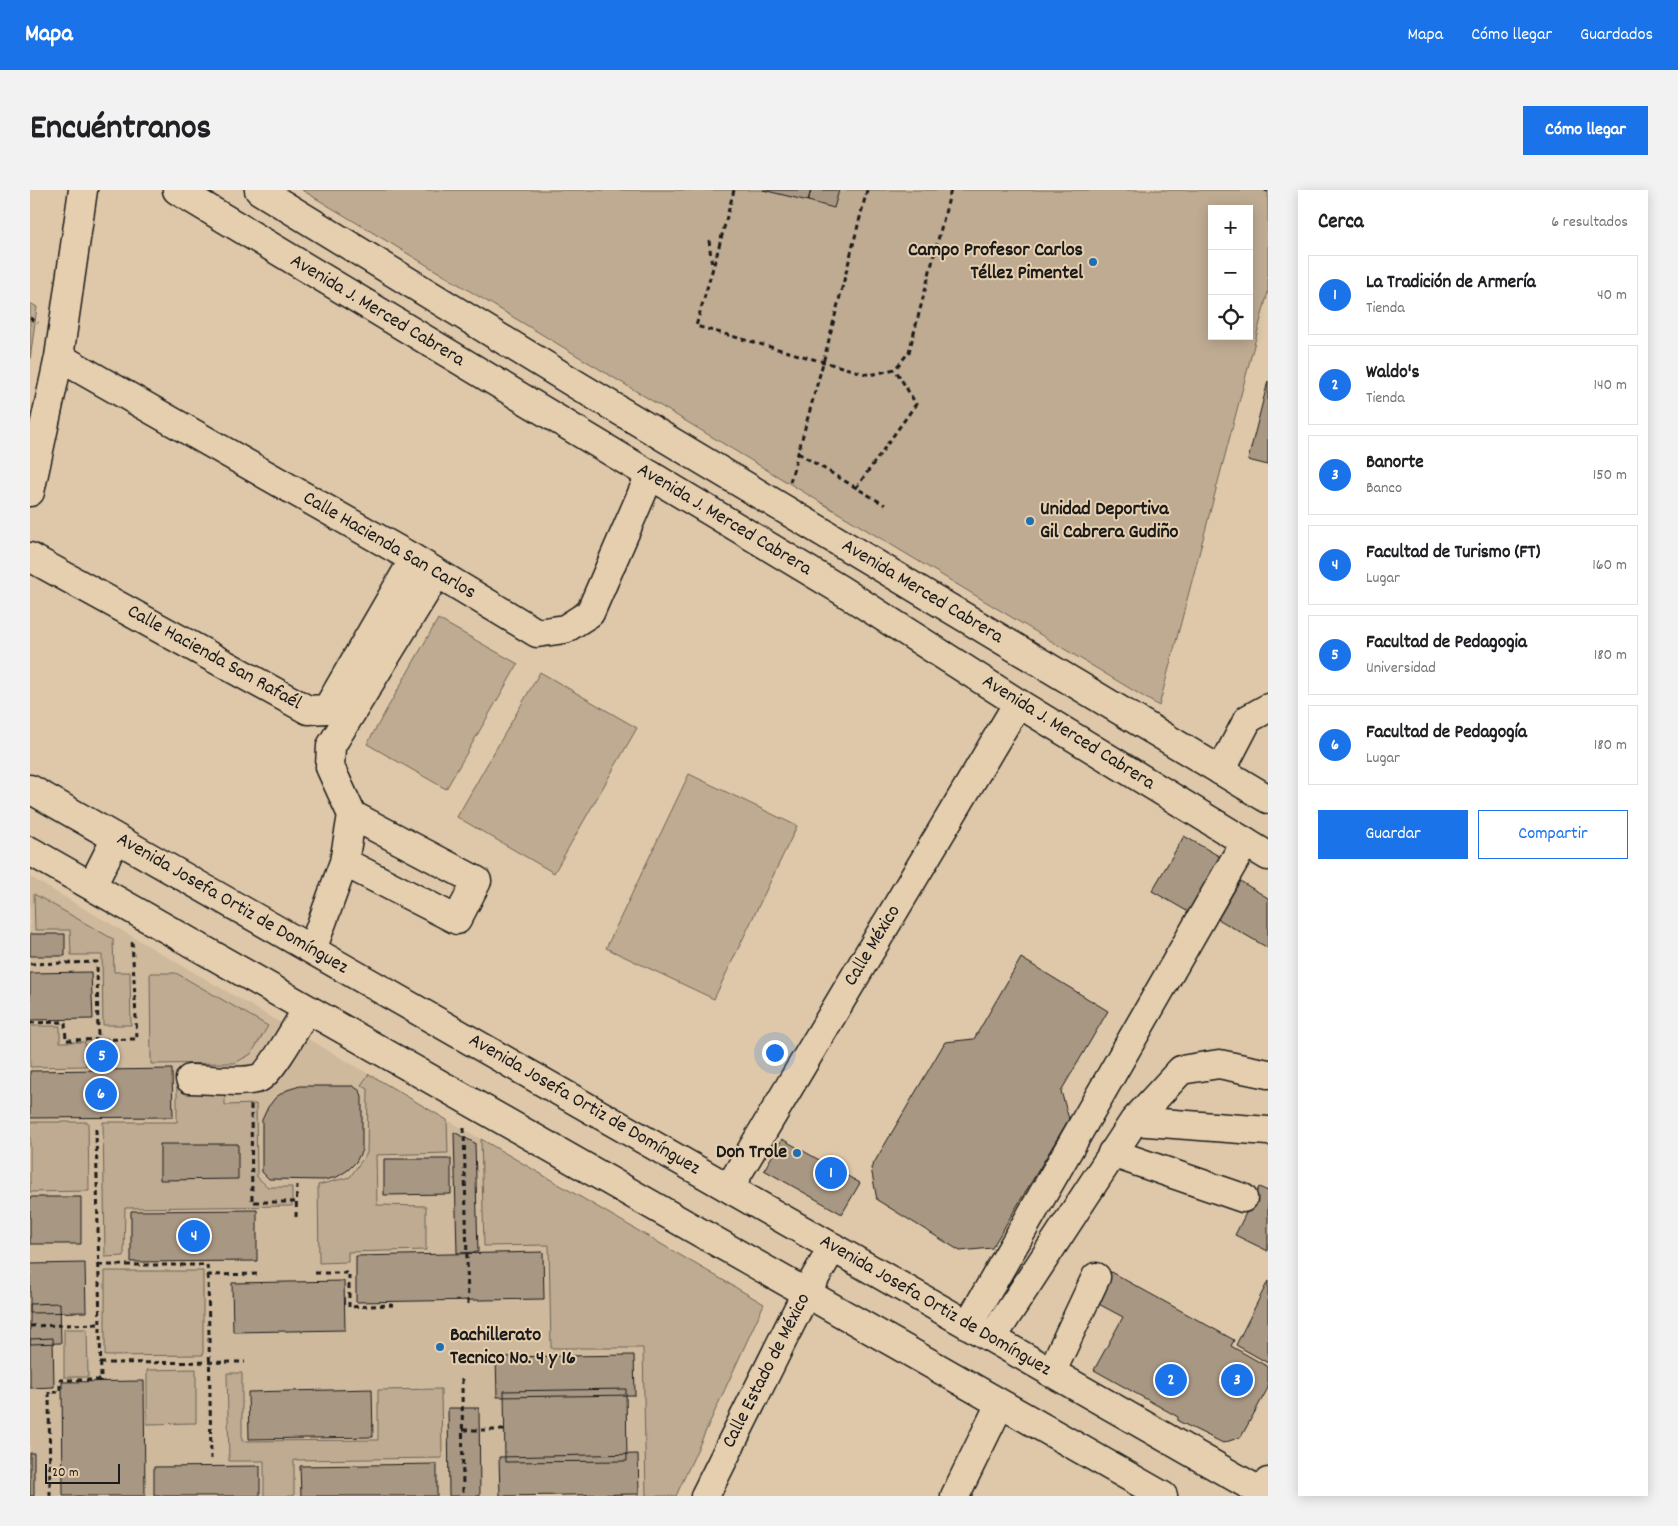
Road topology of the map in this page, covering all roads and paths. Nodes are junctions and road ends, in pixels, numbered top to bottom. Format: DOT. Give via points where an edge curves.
graph roads {
  1 [pos="84,190"];
  2 [pos="177,190"];
  3 [pos="259,190"];
  4 [pos="734,190"];
  5 [pos="867,190"];
  6 [pos="951,190"];
  7 [pos="709,240"];
  8 [pos="713,270"];
  9 [pos="59,357"];
  10 [pos="823,363"];
  11 [pos="895,369"];
  12 [pos="576,385"];
  13 [pos="798,453"];
  14 [pos="650,474"];
  15 [pos="856,488"];
  16 [pos="787,491"];
  17 [pos="30,492"];
  18 [pos="885,505"];
  19 [pos="30,557"];
  20 [pos="414,558"];
  21 [pos="881,567"];
  22 [pos="437,573"];
  23 [pos="858,601"];
  24 [pos="1018,703"];
  25 [pos="1268,708"];
  26 [pos="1221,771"];
  27 [pos="30,789"];
  28 [pos="1268,799"];
  29 [pos="352,815"];
  30 [pos="116,838"];
  31 [pos="1245,842"];
  32 [pos="30,851"];
  33 [pos="1268,856"];
  34 [pos="344,862"];
  35 [pos="92,886"];
  36 [pos="130,908"];
  37 [pos="312,950"];
  38 [pos="30,964"];
  39 [pos="307,1009"];
  40 [pos="30,1023"];
  41 [pos="98,1040"];
  42 [pos="1268,1074"];
  43 [pos="190,1078"];
  44 [pos="463,1098"];
  45 [pos="251,1104"];
  46 [pos="1134,1121"];
  47 [pos="96,1129"];
  48 [pos="1268,1131"];
  49 [pos="1112,1153"];
  50 [pos="297,1184"];
  51 [pos="729,1188"];
  52 [pos="1243,1198"];
  53 [pos="296,1202"];
  54 [pos="296,1217"];
  55 [pos="832,1248"];
  56 [pos="99,1265"];
  57 [pos="315,1273"];
  58 [pos="261,1274"];
  59 [pos="208,1275"];
  60 [pos="1096,1277"];
  61 [pos="806,1293"];
  62 [pos="468,1304"];
  63 [pos="392,1306"];
  64 [pos="100,1324"];
  65 [pos="968,1325"];
  66 [pos="30,1326"];
  67 [pos="992,1338"];
  68 [pos="209,1362"];
  69 [pos="245,1362"];
  70 [pos="100,1363"];
  71 [pos="1051,1372"];
  72 [pos="462,1379"];
  73 [pos="1000,1404"];
  74 [pos="462,1430"];
  75 [pos="508,1430"];
  76 [pos="211,1459"];
  77 [pos="1265,1492"];
  78 [pos="50,1496"];
  79 [pos="463,1496"];
  80 [pos="705,1496"];
  81 [pos="955,1496"];
  82 [pos="1163,1496"];
  1 -- 9 [label="street"];
  2 -- 14 [label="street, Avenida J. Merced Cabrera"];
  3 -- 12 [label="street, Avenida J. Merced Cabrera"];
  4 -- 8 [label="path"];
  5 -- 10 [label="path"];
  6 -- 11 [label="path" via="909,352"];
  7 -- 8 [label="path"];
  8 -- 10 [label="path" via="696,326"];
  9 -- 17 [label="street"];
  9 -- 20 [label="street, Calle Hacienda San Carlos"];
  10 -- 11 [label="path" via="870,375"];
  10 -- 13 [label="path"];
  11 -- 15 [label="path" via="916,404"];
  12 -- 21 [label="street, Avenida Merced Cabrera"];
  13 -- 15 [label="path"];
  13 -- 16 [label="path"];
  14 -- 22 [label="street, Calle Hacienda San Carlos" via="590,613 565,629 537,633"];
  14 -- 23 [label="street, Avenida J. Merced Cabrera"];
  15 -- 18 [label="path"];
  19 -- 20 [label="street, Calle Hacienda San Rafaél" via="308,710 327,709"];
  20 -- 22 [label="street, Calle Hacienda San Carlos"];
  21 -- 23 [label="street"];
  21 -- 26 [label="street, Avenida Merced Cabrera"];
  22 -- 29 [label="street" via="331,746 330,767"];
  23 -- 24 [label="street, Avenida J. Merced Cabrera"];
  24 -- 31 [label="street, Avenida J. Merced Cabrera"];
  24 -- 51 [label="street, Calle México"];
  25 -- 26 [label="street" via="1248,719"];
  26 -- 28 [label="street, Avenida Merced Cabrera"];
  27 -- 30 [label="street, Avenida Josefa Ortiz de Domínguez"];
  29 -- 34 [label="street"];
  29 -- 34 [label="street" via="478,881 457,920"];
  30 -- 35 [label="street"];
  30 -- 37 [label="street, Avenida Josefa Ortiz de Domínguez"];
  31 -- 33 [label="street, Avenida J. Merced Cabrera"];
  31 -- 65 [label="street"];
  32 -- 35 [label="street"];
  34 -- 37 [label="street"];
  35 -- 36 [label="street"];
  36 -- 39 [label="street"];
  36 -- 41 [label="path" via="137,1039"];
  37 -- 51 [label="street, Avenida Josefa Ortiz de Domínguez"];
  38 -- 41 [label="path" via="97,962"];
  39 -- 43 [label="street" via="261,1077 247,1080"];
  39 -- 44 [label="street"];
  40 -- 41 [label="path" via="65,1022 66,1040"];
  42 -- 46 [label="street" via="1219,1064 1181,1070"];
  44 -- 61 [label="street"];
  44 -- 62 [label="path"];
  45 -- 53 [label="path" via="252,1202"];
  46 -- 48 [label="street"];
  46 -- 49 [label="street"];
  47 -- 56 [label="path"];
  49 -- 52 [label="street"];
  49 -- 67 [label="street"];
  50 -- 53 [label="path"];
  51 -- 55 [label="street, Avenida Josefa Ortiz de Domínguez"];
  53 -- 54 [label="path"];
  55 -- 61 [label="street, Calle Estado de México"];
  55 -- 65 [label="street, Avenida Josefa Ortiz de Domínguez"];
  56 -- 59 [label="path" via="207,1265"];
  56 -- 64 [label="path"];
  57 -- 63 [label="path" via="349,1273 349,1307"];
  58 -- 59 [label="path"];
  59 -- 68 [label="path"];
  60 -- 71 [label="street"];
  61 -- 73 [label="street"];
  61 -- 80 [label="street, Calle Estado de México"];
  64 -- 66 [label="path"];
  64 -- 70 [label="path"];
  65 -- 67 [label="street, Avenida Josefa Ortiz de Domínguez"];
  67 -- 71 [label="street, Avenida Josefa Ortiz de Domínguez"];
  68 -- 69 [label="path"];
  68 -- 70 [label="path"];
  68 -- 76 [label="path"];
  70 -- 78 [label="path" via="101,1380 60,1380 60,1392 49,1392"];
  71 -- 77 [label="street, Avenida Josefa Ortiz de Domínguez"];
  72 -- 74 [label="path"];
  73 -- 81 [label="street"];
  73 -- 82 [label="street"];
  74 -- 75 [label="path"];
  74 -- 79 [label="path"];
}
